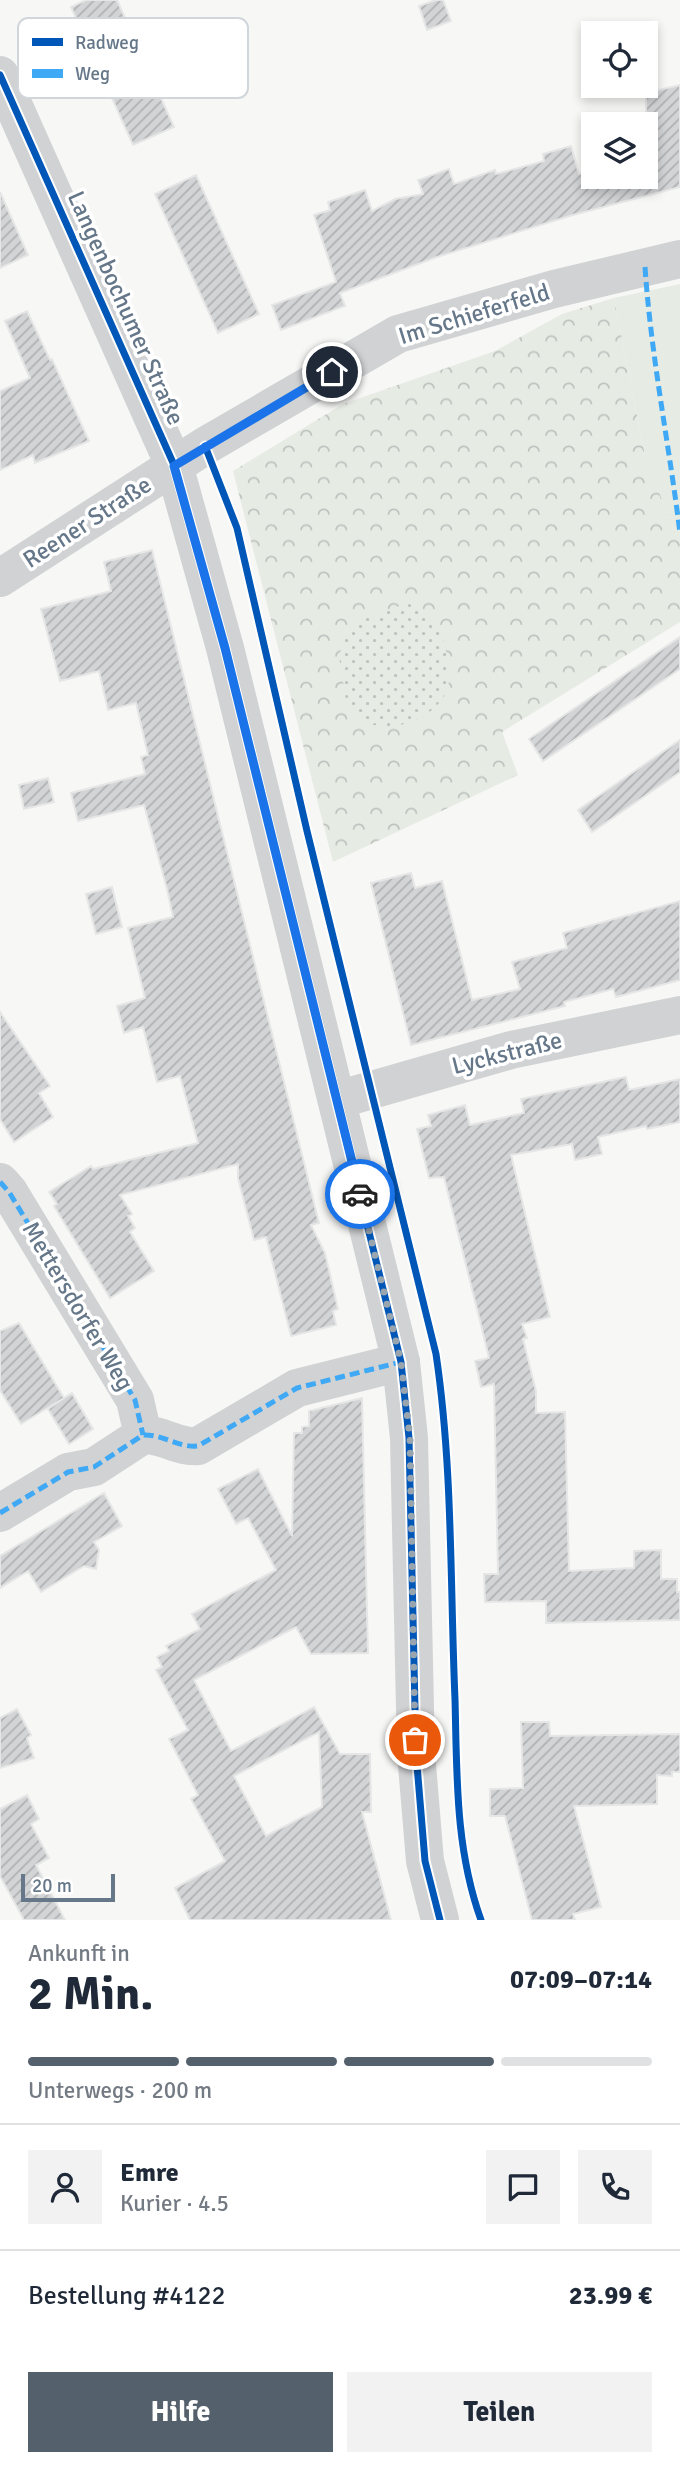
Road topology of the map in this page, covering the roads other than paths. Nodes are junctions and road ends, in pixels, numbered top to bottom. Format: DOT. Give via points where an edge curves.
graph roads {
  1 [pos="0,75"];
  2 [pos="680,259"];
  3 [pos="174,466"];
  4 [pos="0,578"];
  5 [pos="680,1015"];
  6 [pos="337,1100"];
  7 [pos="0,1182"];
  8 [pos="401,1362"];
  9 [pos="143,1435"];
  10 [pos="0,1513"];
  11 [pos="440,1920"];
  1 -- 3 [label="street, Langenbochumer Straße"];
  2 -- 3 [label="street, Im Schieferfeld" via="398,334"];
  3 -- 4 [label="street, Reener Straße"];
  3 -- 6 [label="street, Langenbochumer Straße" via="225,648"];
  5 -- 6 [label="street, Lyckstraße" via="511,1050"];
  6 -- 8 [label="street, Langenbochumer Straße"];
  7 -- 9 [label="street, Mettersdorfer Weg" via="135,1400"];
  8 -- 9 [label="street" via="297,1388 198,1446"];
  8 -- 11 [label="street, Langenbochumer Straße" via="410,1438 416,1754 425,1861"];
  9 -- 10 [label="street" via="94,1467 68,1472"];
}
